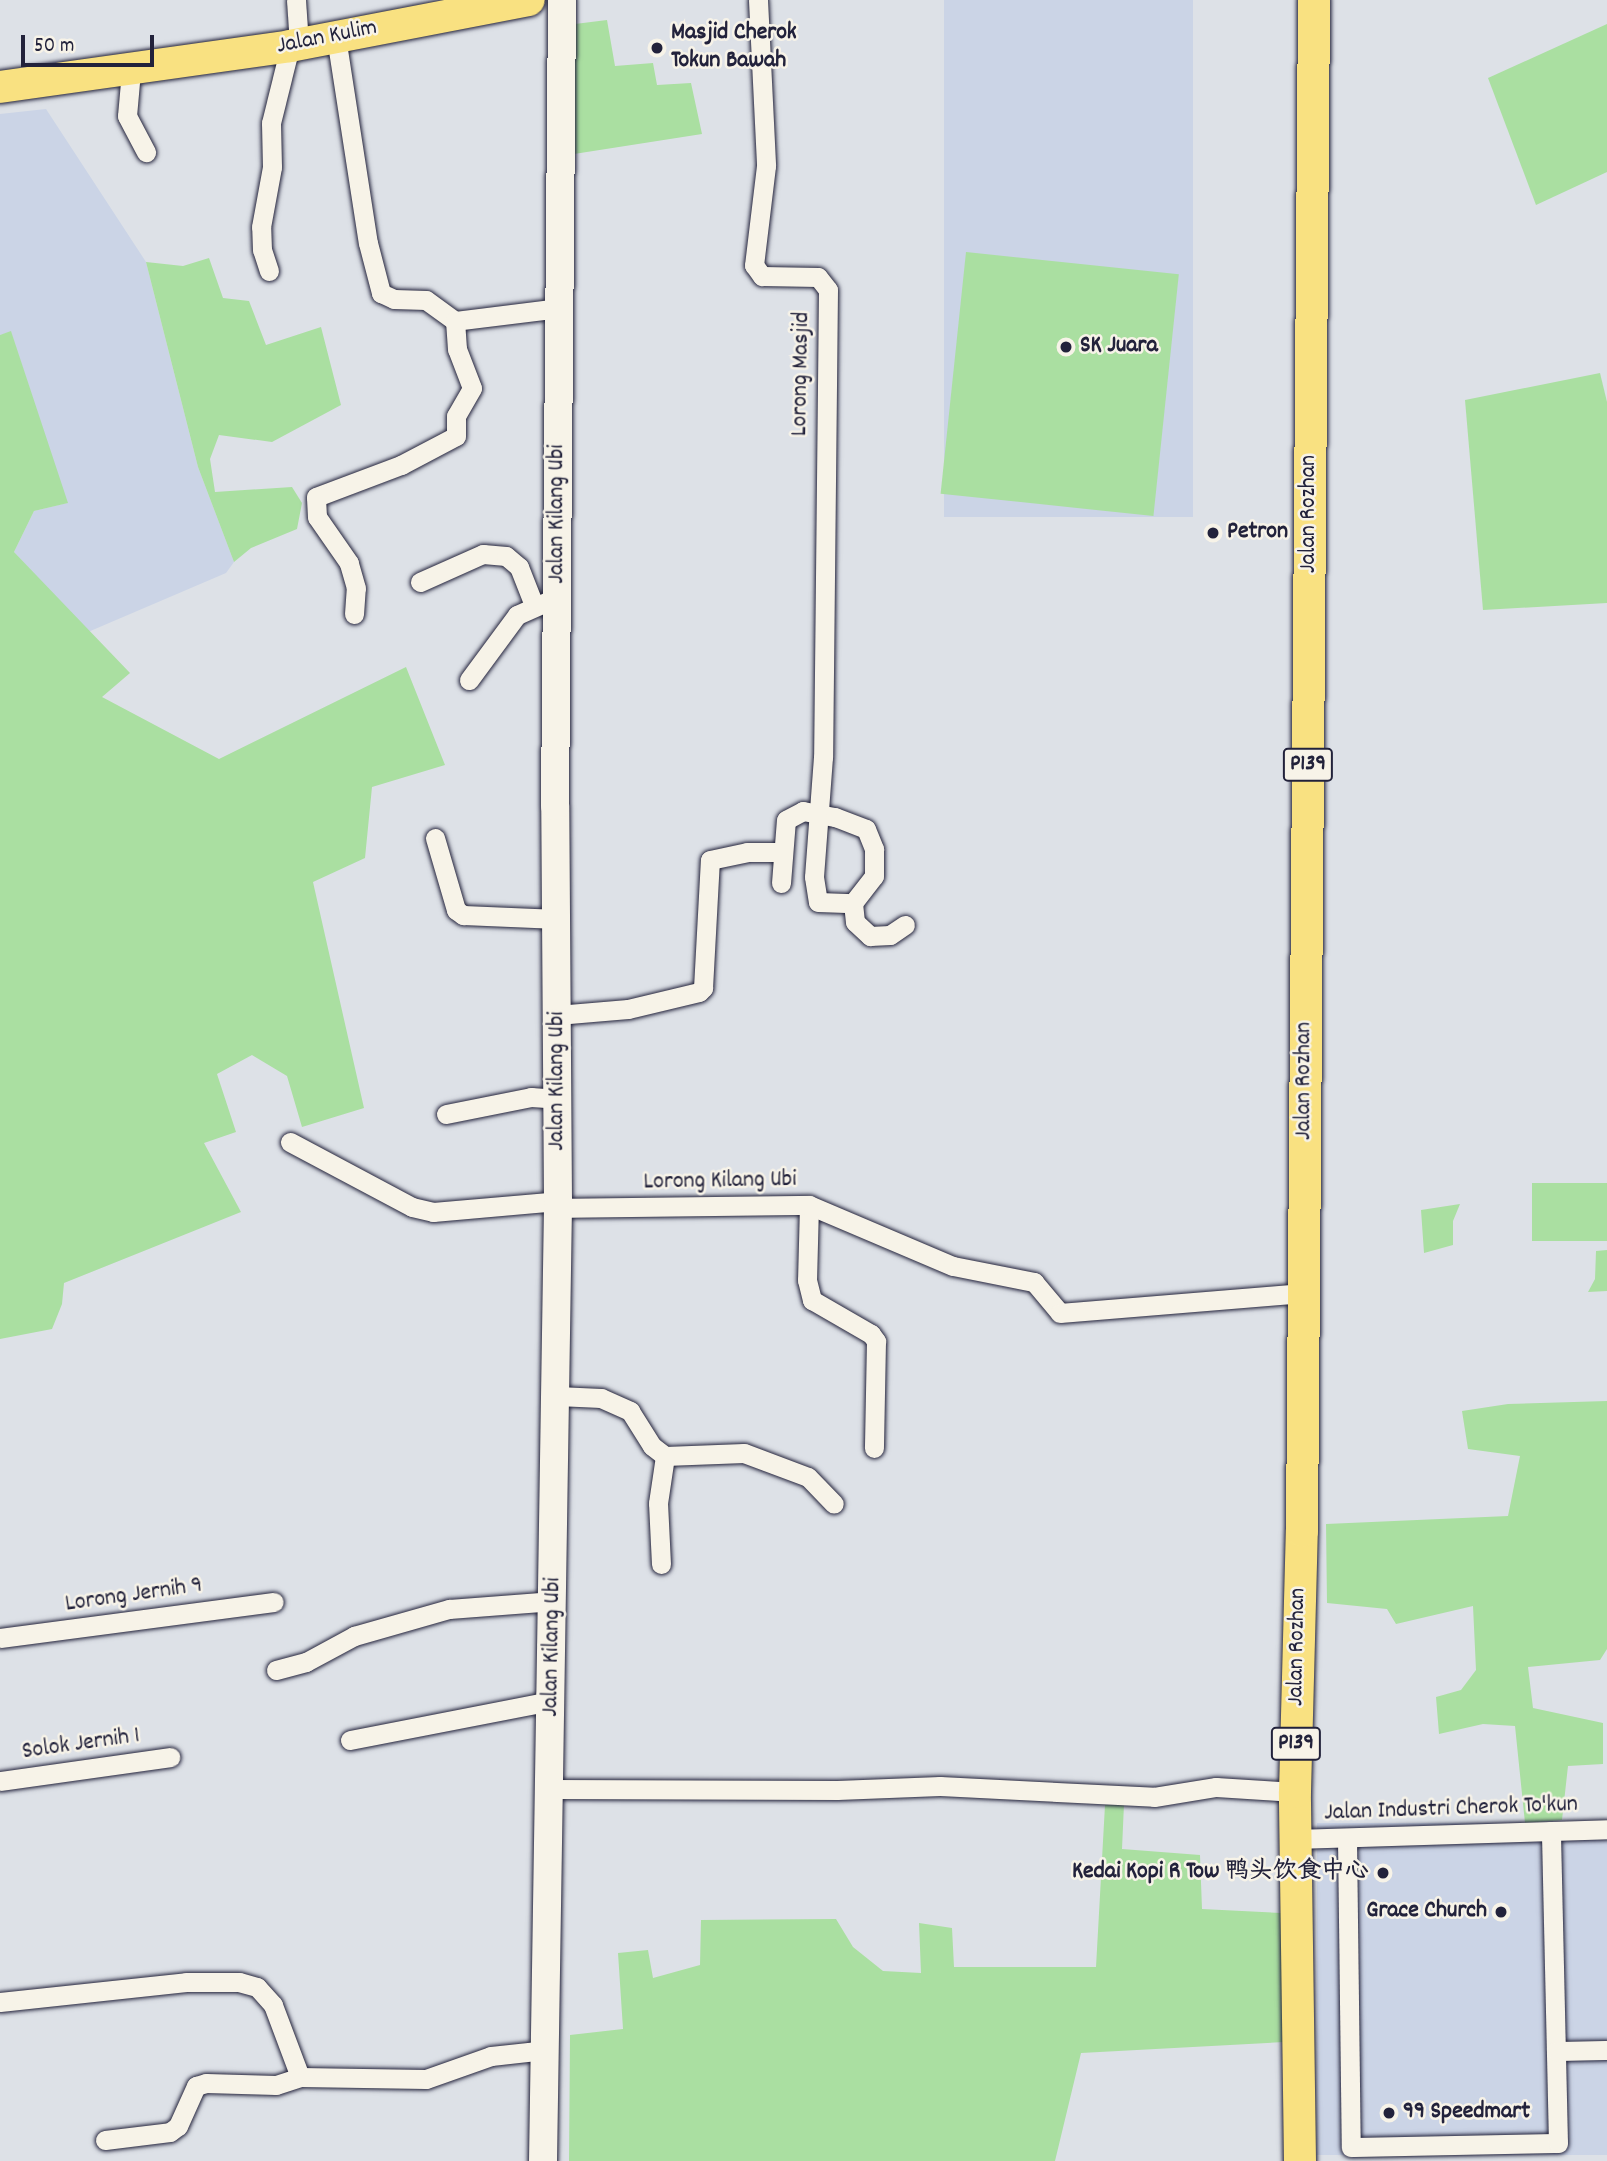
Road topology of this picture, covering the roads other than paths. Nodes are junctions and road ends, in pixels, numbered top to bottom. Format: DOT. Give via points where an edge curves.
graph roads {
  1 [pos="296,0"];
  2 [pos="529,0"];
  3 [pos="562,0"];
  4 [pos="758,0"];
  5 [pos="1314,0"];
  6 [pos="336,37"];
  7 [pos="295,45"];
  8 [pos="131,71"];
  9 [pos="0,87"];
  10 [pos="146,152"];
  11 [pos="269,271"];
  12 [pos="560,308"];
  13 [pos="455,320"];
  14 [pos="420,582"];
  15 [pos="546,602"];
  16 [pos="354,614"];
  17 [pos="469,680"];
  18 [pos="818,812"];
  19 [pos="435,838"];
  20 [pos="783,852"];
  21 [pos="781,883"];
  22 [pos="853,903"];
  23 [pos="558,919"];
  24 [pos="905,925"];
  25 [pos="557,1015"];
  26 [pos="558,1100"];
  27 [pos="446,1114"];
  28 [pos="290,1142"];
  29 [pos="558,1204"];
  30 [pos="809,1205"];
  31 [pos="1303,1293"];
  32 [pos="556,1396"];
  33 [pos="874,1448"];
  34 [pos="665,1456"];
  35 [pos="834,1504"];
  36 [pos="661,1564"];
  37 [pos="554,1601"];
  38 [pos="274,1602"];
  39 [pos="0,1639"];
  40 [pos="276,1670"];
  41 [pos="551,1701"];
  42 [pos="350,1740"];
  43 [pos="170,1757"];
  44 [pos="0,1781"];
  45 [pos="552,1789"];
  46 [pos="1295,1792"];
  47 [pos="1607,1829"];
  48 [pos="1551,1831"];
  49 [pos="1347,1838"];
  50 [pos="1296,1839"];
  51 [pos="0,2002"];
  52 [pos="545,2050"];
  53 [pos="1607,2050"];
  54 [pos="1556,2052"];
  55 [pos="300,2077"];
  56 [pos="105,2140"];
  57 [pos="543,2161"];
  58 [pos="1300,2161"];
  1 -- 7 [label="street"];
  2 -- 6 [label="main road, Jalan Kulim"];
  3 -- 12 [label="street, Jalan Kilang Ubi"];
  4 -- 18 [label="street, Lorong Masjid" via="766,166 754,265 762,276 818,277 828,290 823,757"];
  5 -- 31 [label="main road, Jalan Rozhan / P139"];
  6 -- 7 [label="main road, Jalan Kulim"];
  6 -- 13 [label="street" via="368,243 382,292 394,299 426,300"];
  7 -- 8 [label="main road, Jalan Kulim"];
  7 -- 11 [label="street" via="271,123 272,167 261,227"];
  8 -- 9 [label="main road, Jalan Kulim"];
  8 -- 10 [label="street" via="127,116"];
  12 -- 13 [label="street"];
  12 -- 15 [label="street, Jalan Kilang Ubi"];
  13 -- 16 [label="street" via="457,349 471,388 456,416 456,436 401,465 316,497 317,517 349,563 356,588"];
  14 -- 15 [label="street" via="483,554 506,556"];
  15 -- 17 [label="street" via="517,615"];
  15 -- 23 [label="street, Jalan Kilang Ubi"];
  18 -- 20 [label="street" via="803,811 786,820"];
  18 -- 22 [label="street" via="815,895 818,902"];
  18 -- 22 [label="street" via="866,829 871,835 874,876"];
  19 -- 23 [label="street" via="456,909 463,915"];
  20 -- 21 [label="street"];
  20 -- 25 [label="street" via="747,852 710,860 703,988 699,992 628,1009"];
  22 -- 24 [label="street" via="855,922 863,934 890,935"];
  23 -- 25 [label="street, Jalan Kilang Ubi"];
  25 -- 26 [label="street, Jalan Kilang Ubi"];
  26 -- 27 [label="street" via="531,1097"];
  26 -- 29 [label="street, Jalan Kilang Ubi"];
  28 -- 29 [label="street, Lorong Kilang Ubi" via="412,1207 433,1212"];
  29 -- 30 [label="street, Lorong Kilang Ubi"];
  29 -- 32 [label="street, Jalan Kilang Ubi"];
  30 -- 31 [label="street, Lorong Kilang Ubi" via="953,1265 1034,1282 1060,1313"];
  30 -- 33 [label="street" via="807,1280 812,1300 876,1341"];
  31 -- 46 [label="main road, Jalan Rozhan / P139"];
  32 -- 34 [label="street" via="601,1398 630,1411 652,1446"];
  32 -- 37 [label="street, Jalan Kilang Ubi"];
  34 -- 35 [label="street" via="744,1453 808,1477"];
  34 -- 36 [label="street" via="658,1503"];
  37 -- 40 [label="street" via="449,1609 354,1636 306,1662"];
  37 -- 41 [label="street, Jalan Kilang Ubi"];
  38 -- 39 [label="street, Lorong Jernih 9"];
  41 -- 42 [label="street"];
  41 -- 45 [label="street, Jalan Kilang Ubi"];
  43 -- 44 [label="street, Solok Jernih 1"];
  45 -- 46 [label="street" via="940,1786 1154,1797 1216,1787"];
  45 -- 52 [label="street, Jalan Kilang Ubi"];
  46 -- 50 [label="main road, Jalan Rozhan / P139"];
  47 -- 48 [label="street, Jalan Industri Cherok To'kun"];
  48 -- 49 [label="street, Jalan Industri Cherok To'kun"];
  48 -- 54 [label="street"];
  49 -- 50 [label="street, Jalan Industri Cherok To'kun"];
  49 -- 54 [label="street" via="1352,2147 1558,2143"];
  50 -- 58 [label="main road, Jalan Rozhan / P139"];
  51 -- 55 [label="street" via="186,1982 239,1982 257,1987 273,2005"];
  52 -- 55 [label="street" via="491,2056 426,2079"];
  52 -- 57 [label="street, Jalan Kilang Ubi"];
  53 -- 54 [label="street"];
  55 -- 56 [label="street" via="276,2085 196,2086 178,2126 170,2132"];
}
